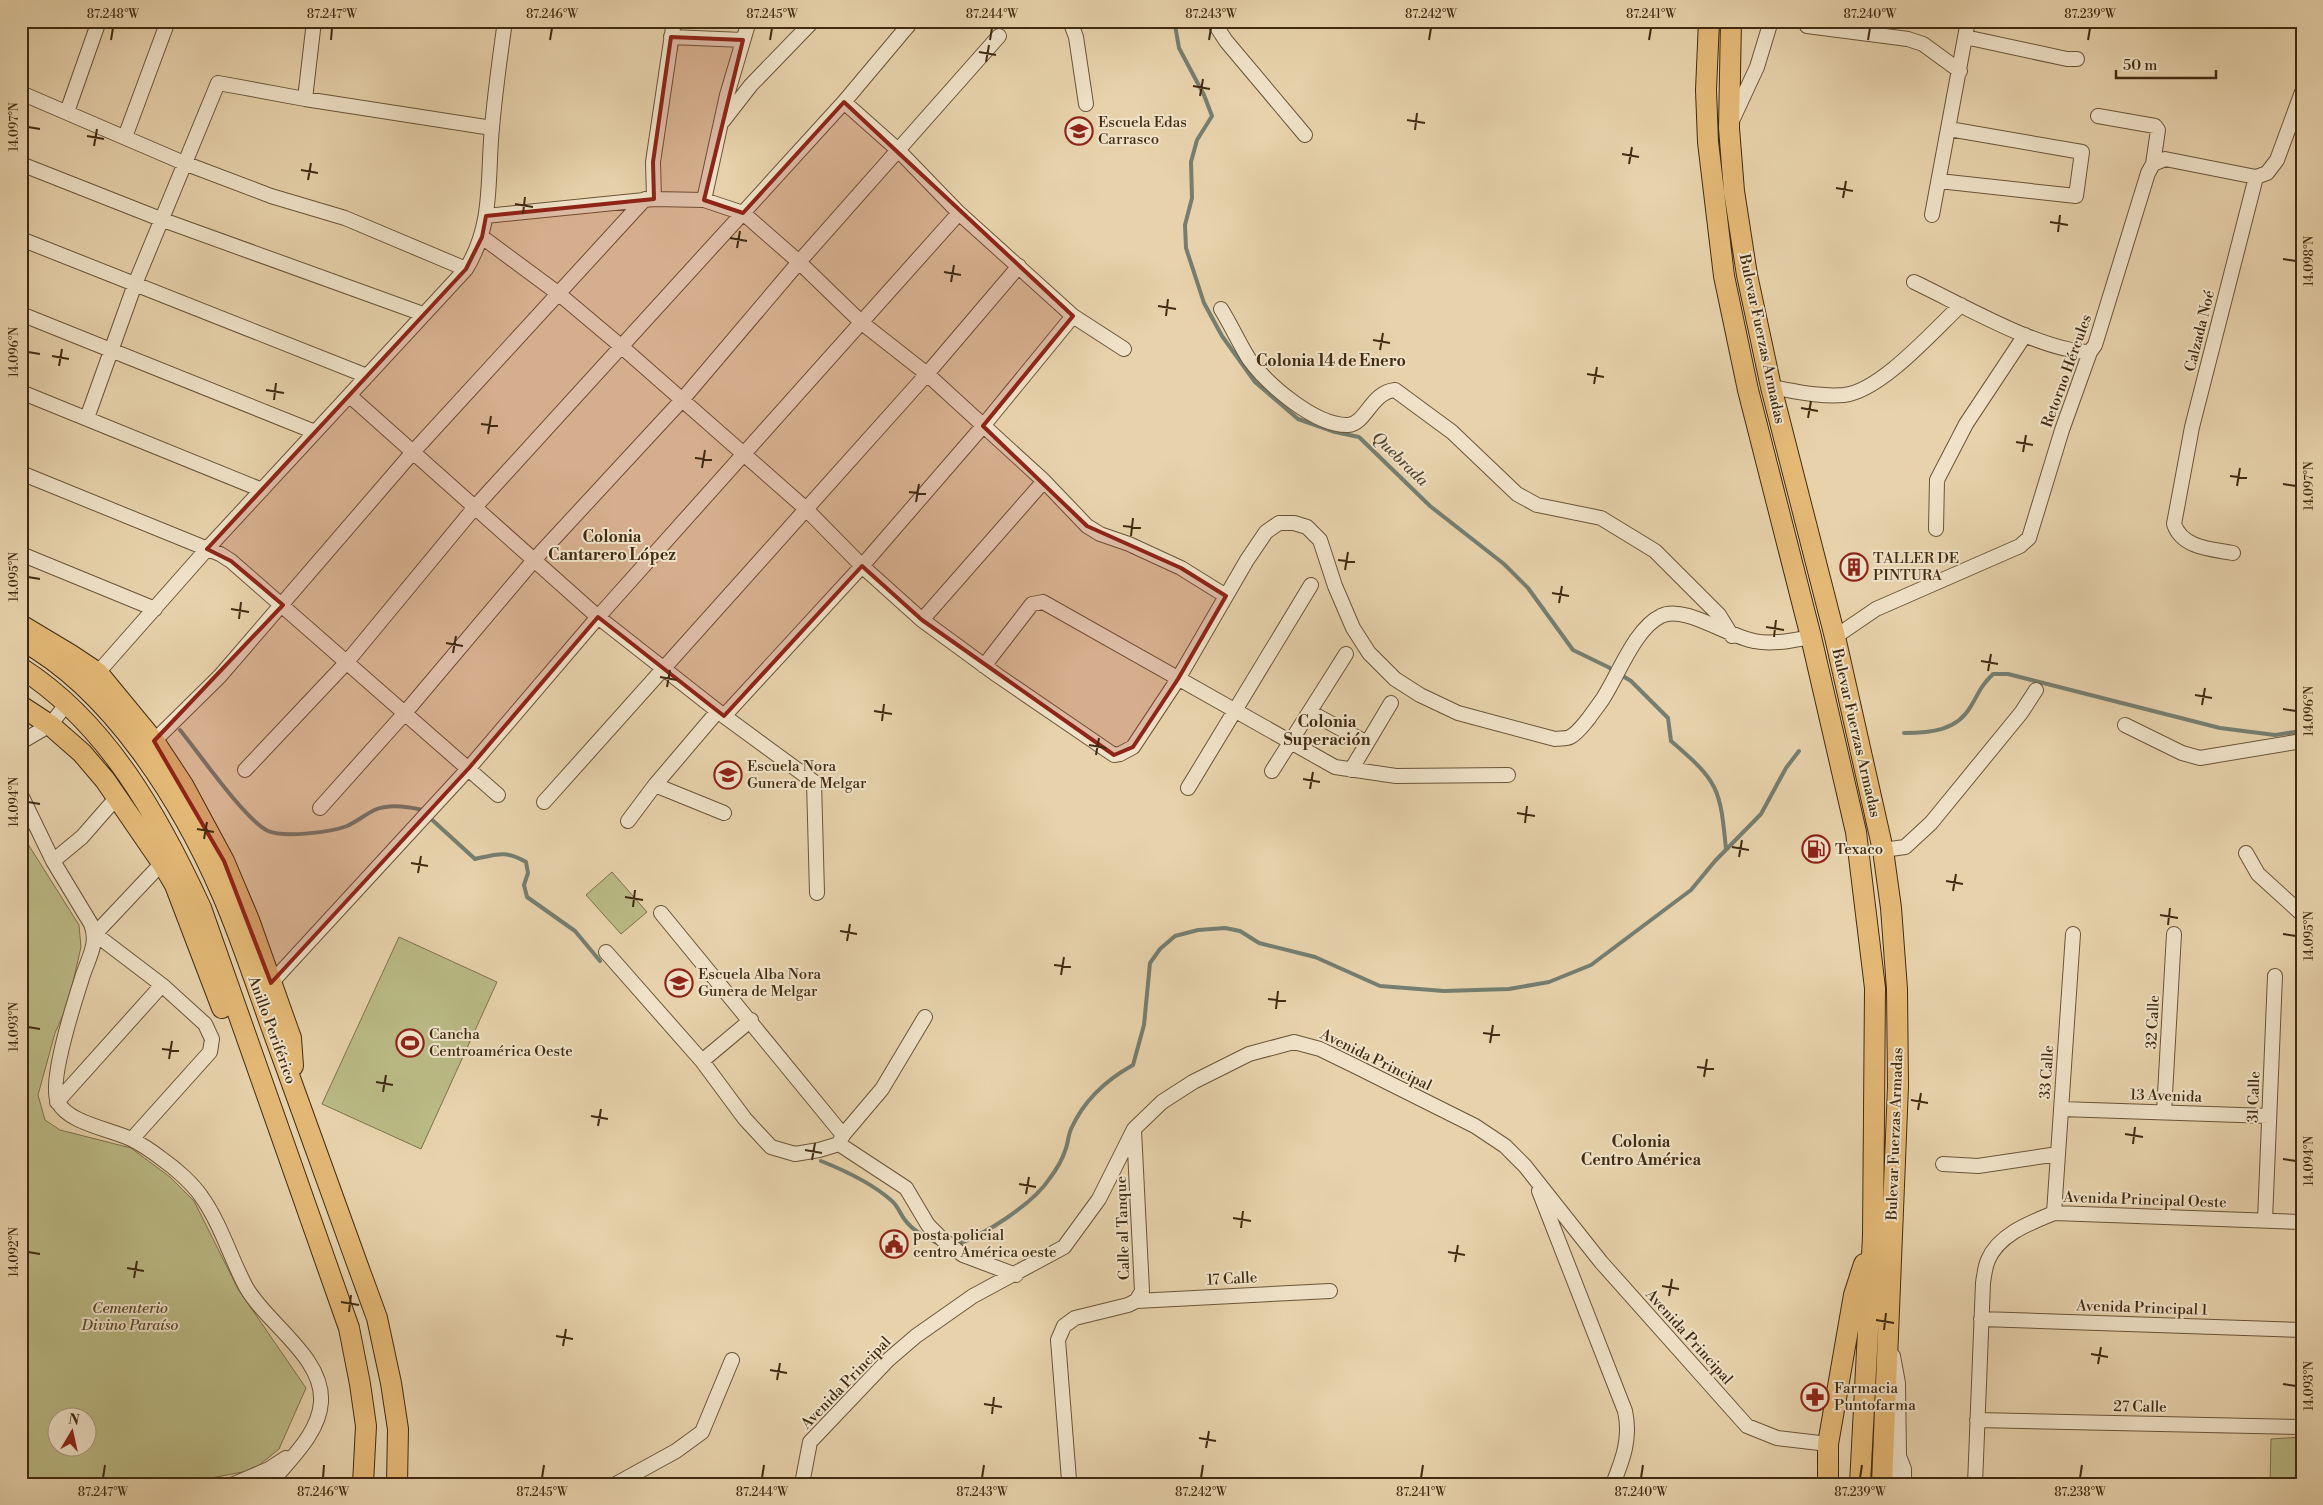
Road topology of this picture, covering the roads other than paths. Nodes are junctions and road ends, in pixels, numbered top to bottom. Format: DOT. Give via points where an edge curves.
graph roads {
  1 [pos="98,21"];
  2 [pos="168,21"];
  3 [pos="314,21"];
  4 [pos="674,21"];
  5 [pos="749,21"];
  6 [pos="813,21"];
  7 [pos="912,21"];
  8 [pos="1070,21"];
  9 [pos="1213,21"];
  10 [pos="1709,21"];
  11 [pos="1731,21"];
  12 [pos="1771,21"];
  13 [pos="1968,21"];
  14 [pos="503,22"];
  15 [pos="1806,26"];
  16 [pos="999,36"];
  17 [pos="671,37"];
  18 [pos="1965,37"];
  19 [pos="743,40"];
  20 [pos="2077,60"];
  21 [pos="1960,71"];
  22 [pos="2302,92"];
  23 [pos="21,93"];
  24 [pos="305,99"];
  25 [pos="844,102"];
  26 [pos="1086,104"];
  27 [pos="67,112"];
  28 [pos="2098,116"];
  29 [pos="720,126"];
  30 [pos="492,128"];
  31 [pos="1728,128"];
  32 [pos="1949,129"];
  33 [pos="1305,135"];
  34 [pos="126,138"];
  35 [pos="898,150"];
  36 [pos="184,164"];
  37 [pos="2154,164"];
  38 [pos="22,166"];
  39 [pos="2256,177"];
  40 [pos="1939,181"];
  41 [pos="649,199"];
  42 [pos="704,200"];
  43 [pos="743,213"];
  44 [pos="959,213"];
  45 [pos="1932,215"];
  46 [pos="486,216"];
  47 [pos="163,220"];
  48 [pos="482,237"];
  49 [pos="21,240"];
  50 [pos="799,262"];
  51 [pos="1019,266"];
  52 [pos="466,269"];
  53 [pos="1914,282"];
  54 [pos="135,284"];
  55 [pos="558,294"];
  56 [pos="1961,305"];
  57 [pos="1221,309"];
  58 [pos="21,314"];
  59 [pos="423,314"];
  60 [pos="1073,316"];
  61 [pos="862,323"];
  62 [pos="2025,335"];
  63 [pos="622,347"];
  64 [pos="1124,349"];
  65 [pos="112,350"];
  66 [pos="2090,352"];
  67 [pos="927,374"];
  68 [pos="367,376"];
  69 [pos="1771,387"];
  70 [pos="21,392"];
  71 [pos="350,396"];
  72 [pos="682,400"];
  73 [pos="87,418"];
  74 [pos="983,426"];
  75 [pos="316,432"];
  76 [pos="413,452"];
  77 [pos="743,455"];
  78 [pos="21,473"];
  79 [pos="1044,481"];
  80 [pos="262,490"];
  81 [pos="475,507"];
  82 [pos="805,508"];
  83 [pos="1936,529"];
  84 [pos="207,550"];
  85 [pos="2233,553"];
  86 [pos="21,554"];
  87 [pos="534,560"];
  88 [pos="862,566"];
  89 [pos="1310,585"];
  90 [pos="1226,596"];
  91 [pos="283,605"];
  92 [pos="155,609"];
  93 [pos="598,616"];
  94 [pos="922,620"];
  95 [pos="21,626"];
  96 [pos="1732,636"];
  97 [pos="1835,637"];
  98 [pos="1812,638"];
  99 [pos="21,640"];
  100 [pos="1346,654"];
  101 [pos="346,663"];
  102 [pos="984,666"];
  103 [pos="21,668"];
  104 [pos="664,670"];
  105 [pos="96,675"];
  106 [pos="1178,680"];
  107 [pos="2036,690"];
  108 [pos="1391,702"];
  109 [pos="21,706"];
  110 [pos="1234,711"];
  111 [pos="1310,712"];
  112 [pos="404,714"];
  113 [pos="721,714"];
  114 [pos="56,718"];
  115 [pos="2125,725"];
  116 [pos="154,741"];
  117 [pos="2302,741"];
  118 [pos="21,742"];
  119 [pos="1291,743"];
  120 [pos="1367,743"];
  121 [pos="469,768"];
  122 [pos="245,770"];
  123 [pos="1351,770"];
  124 [pos="1272,772"];
  125 [pos="1508,775"];
  126 [pos="655,785"];
  127 [pos="1188,788"];
  128 [pos="21,795"];
  129 [pos="498,795"];
  130 [pos="117,797"];
  131 [pos="544,802"];
  132 [pos="320,808"];
  133 [pos="724,813"];
  134 [pos="628,821"];
  135 [pos="1883,850"];
  136 [pos="2246,853"];
  137 [pos="53,861"];
  138 [pos="162,863"];
  139 [pos="817,894"];
  140 [pos="662,913"];
  141 [pos="2302,914"];
  142 [pos="95,934"];
  143 [pos="2073,934"];
  144 [pos="2174,934"];
  145 [pos="606,952"];
  146 [pos="2275,976"];
  147 [pos="271,983"];
  148 [pos="162,985"];
  149 [pos="925,1017"];
  150 [pos="751,1020"];
  151 [pos="702,1061"];
  152 [pos="294,1091"];
  153 [pos="57,1102"];
  154 [pos="272,1108"];
  155 [pos="2061,1109"];
  156 [pos="2164,1112"];
  157 [pos="2269,1116"];
  158 [pos="1134,1129"];
  159 [pos="132,1139"];
  160 [pos="841,1139"];
  161 [pos="2058,1154"];
  162 [pos="1942,1164"];
  163 [pos="1535,1180"];
  164 [pos="2054,1213"];
  165 [pos="2265,1220"];
  166 [pos="2302,1222"];
  167 [pos="1873,1236"];
  168 [pos="1016,1275"];
  169 [pos="1330,1291"];
  170 [pos="1136,1301"];
  171 [pos="1981,1319"];
  172 [pos="1889,1330"];
  173 [pos="2302,1330"];
  174 [pos="732,1360"];
  175 [pos="1977,1420"];
  176 [pos="2302,1427"];
  177 [pos="1828,1444"];
  178 [pos="293,1454"];
  179 [pos="1899,1456"];
  180 [pos="1070,1480"];
  181 [pos="401,1481"];
  182 [pos="234,1484"];
  183 [pos="270,1484"];
  184 [pos="363,1484"];
  185 [pos="616,1484"];
  186 [pos="802,1484"];
  187 [pos="1613,1484"];
  188 [pos="1828,1484"];
  189 [pos="1860,1484"];
  190 [pos="1882,1484"];
  191 [pos="1892,1484"];
  192 [pos="1904,1484"];
  193 [pos="1975,1484"];
  1 -- 27 [label="street"];
  2 -- 34 [label="street"];
  3 -- 24 [label="street"];
  4 -- 17 [label="street"];
  5 -- 19 [label="street"];
  6 -- 29 [label="street" via="751,85"];
  7 -- 25 [label="street"];
  8 -- 26 [label="street" via="1076,37"];
  9 -- 33 [label="street"];
  10 -- 98 [label="highway, Bulevar Fuerzas Armadas" via="1708,142 1724,276 1748,390"];
  11 -- 31 [label="highway, Bulevar Fuerzas Armadas"];
  12 -- 31 [label="street" via="1757,67"];
  13 -- 18 [label="street"];
  14 -- 30 [label="street"];
  15 -- 21 [label="street" via="1908,39 1923,44"];
  16 -- 35 [label="street"];
  17 -- 19 [label="street"];
  17 -- 41 [label="street"];
  18 -- 20 [label="street"];
  18 -- 21 [label="street"];
  19 -- 29 [label="street"];
  21 -- 32 [label="street"];
  22 -- 39 [label="street" via="2276,160 2267,173"];
  23 -- 27 [label="street"];
  24 -- 30 [label="street"];
  24 -- 36 [label="street" via="218,83"];
  25 -- 35 [label="street"];
  25 -- 43 [label="street"];
  27 -- 34 [label="street"];
  28 -- 37 [label="street, Retorno Hércules" via="2155,126 2158,130"];
  29 -- 42 [label="street"];
  30 -- 46 [label="street"];
  31 -- 69 [label="highway, Bulevar Fuerzas Armadas" via="1747,275"];
  32 -- 40 [label="street"];
  32 -- 40 [label="street" via="2082,152 2076,196"];
  34 -- 36 [label="street"];
  35 -- 44 [label="street"];
  35 -- 50 [label="street"];
  36 -- 47 [label="street"];
  36 -- 52 [label="street" via="344,218"];
  37 -- 39 [label="street" via="2165,159"];
  37 -- 66 [label="street, Retorno Hércules" via="2148,173 2096,345"];
  38 -- 47 [label="street"];
  39 -- 85 [label="street, Calzada Noé" via="2192,427 2174,524 2177,534 2184,540"];
  40 -- 45 [label="street"];
  41 -- 42 [label="street"];
  41 -- 46 [label="street"];
  41 -- 55 [label="street"];
  42 -- 43 [label="street"];
  43 -- 50 [label="street"];
  43 -- 63 [label="street"];
  44 -- 51 [label="street"];
  44 -- 61 [label="street"];
  46 -- 48 [label="street"];
  47 -- 54 [label="street"];
  47 -- 59 [label="street"];
  48 -- 52 [label="street"];
  48 -- 55 [label="street"];
  49 -- 54 [label="street"];
  50 -- 61 [label="street"];
  50 -- 72 [label="street"];
  51 -- 60 [label="street"];
  51 -- 67 [label="street"];
  52 -- 59 [label="street"];
  53 -- 56 [label="street"];
  54 -- 65 [label="street"];
  54 -- 68 [label="street"];
  55 -- 63 [label="street"];
  55 -- 76 [label="street"];
  56 -- 62 [label="street"];
  56 -- 69 [label="street" via="1881,380 1863,389 1845,395 1807,394"];
  57 -- 96 [label="street" via="1250,360 1287,399 1317,418 1348,425 1357,421 1387,390 1400,392 1452,432 1518,494 1537,505 1601,518 1655,552 1720,615"];
  58 -- 65 [label="street"];
  59 -- 68 [label="street"];
  60 -- 64 [label="street"];
  60 -- 74 [label="street"];
  61 -- 67 [label="street"];
  61 -- 77 [label="street"];
  62 -- 66 [label="street" via="2078,352"];
  62 -- 83 [label="street" via="1966,424 1937,480"];
  63 -- 72 [label="street"];
  63 -- 81 [label="street"];
  65 -- 73 [label="street"];
  65 -- 75 [label="street"];
  66 -- 97 [label="street, Retorno Hércules" via="2029,538 1876,609"];
  67 -- 74 [label="street"];
  67 -- 82 [label="street"];
  68 -- 71 [label="street"];
  69 -- 97 [label="highway, Bulevar Fuerzas Armadas"];
  70 -- 73 [label="street"];
  71 -- 75 [label="street"];
  71 -- 76 [label="street"];
  72 -- 77 [label="street"];
  72 -- 87 [label="street"];
  73 -- 80 [label="street"];
  74 -- 79 [label="street"];
  74 -- 88 [label="street"];
  75 -- 80 [label="street"];
  76 -- 81 [label="street"];
  76 -- 91 [label="street"];
  77 -- 82 [label="street"];
  77 -- 93 [label="street"];
  78 -- 84 [label="street"];
  79 -- 90 [label="street" via="1087,526 1181,568"];
  79 -- 94 [label="street"];
  80 -- 84 [label="street"];
  81 -- 87 [label="street"];
  81 -- 101 [label="street"];
  82 -- 88 [label="street"];
  82 -- 104 [label="street"];
  84 -- 91 [label="street" via="231,561"];
  84 -- 92 [label="street"];
  86 -- 92 [label="street"];
  87 -- 93 [label="street"];
  87 -- 112 [label="street"];
  88 -- 94 [label="street"];
  88 -- 113 [label="street"];
  89 -- 110 [label="street"];
  90 -- 96 [label="street" via="1266,532 1279,524 1294,523 1307,527 1320,540 1353,628 1369,653 1396,679 1458,713 1555,739 1568,738 1579,730 1603,699 1628,652 1659,616 1669,612 1683,614"];
  90 -- 106 [label="street"];
  91 -- 101 [label="street"];
  91 -- 116 [label="street" via="220,676"];
  92 -- 105 [label="street"];
  93 -- 104 [label="street"];
  93 -- 121 [label="street"];
  94 -- 102 [label="street"];
  95 -- 105 [label="highway" via="72,655"];
  96 -- 98 [label="street" via="1776,643"];
  97 -- 135 [label="highway, Bulevar Fuerzas Armadas"];
  98 -- 167 [label="highway, Bulevar Fuerzas Armadas" via="1856,832 1876,988"];
  99 -- 152 [label="highway, Anillo Periférico" via="68,673 106,709 138,748 179,810 223,896"];
  100 -- 111 [label="street"];
  101 -- 112 [label="street"];
  101 -- 122 [label="street"];
  102 -- 106 [label="street" via="1032,604 1043,602"];
  102 -- 106 [label="street" via="1114,754 1133,747"];
  103 -- 154 [label="highway, Anillo Periférico" via="77,712 100,736 154,815 200,908"];
  104 -- 113 [label="street"];
  104 -- 131 [label="street"];
  105 -- 116 [label="highway"];
  106 -- 110 [label="street"];
  107 -- 135 [label="street" via="1931,823 1905,847"];
  108 -- 120 [label="street"];
  109 -- 114 [label="highway"];
  110 -- 119 [label="street"];
  110 -- 127 [label="street"];
  111 -- 119 [label="street"];
  111 -- 120 [label="street"];
  112 -- 121 [label="street"];
  112 -- 132 [label="street"];
  113 -- 126 [label="street"];
  113 -- 139 [label="street" via="814,782"];
  114 -- 118 [label="street"];
  114 -- 130 [label="highway"];
  115 -- 117 [label="street" via="2182,753 2200,758"];
  116 -- 147 [label="highway" via="183,785 224,861"];
  119 -- 123 [label="street" via="1335,767"];
  119 -- 124 [label="street"];
  120 -- 123 [label="street"];
  121 -- 129 [label="street"];
  121 -- 147 [label="street"];
  123 -- 125 [label="street" via="1396,776"];
  126 -- 133 [label="street"];
  126 -- 134 [label="street"];
  128 -- 137 [label="street"];
  130 -- 137 [label="street" via="82,838"];
  130 -- 138 [label="highway"];
  135 -- 172 [label="highway, Bulevar Fuerzas Armadas" via="1897,989 1898,1086"];
  136 -- 141 [label="street" via="2258,874"];
  137 -- 142 [label="street"];
  138 -- 142 [label="street"];
  138 -- 154 [label="highway" via="175,885 238,1049"];
  140 -- 150 [label="street"];
  142 -- 148 [label="street"];
  142 -- 153 [label="street" via="57,1069"];
  143 -- 155 [label="street, 33 Calle"];
  144 -- 156 [label="street, 32 Calle"];
  145 -- 151 [label="street"];
  146 -- 157 [label="street, 31 Calle"];
  147 -- 152 [label="highway" via="291,1038"];
  148 -- 153 [label="street"];
  148 -- 159 [label="street" via="205,1024 212,1039 210,1052"];
  149 -- 160 [label="street" via="882,1089"];
  150 -- 151 [label="street"];
  150 -- 160 [label="street"];
  151 -- 160 [label="street" via="771,1147 794,1154 818,1150"];
  152 -- 181 [label="highway, Anillo Periférico" via="377,1318 398,1429"];
  153 -- 159 [label="street" via="68,1115"];
  154 -- 184 [label="highway, Anillo Periférico" via="349,1328 366,1426"];
  155 -- 156 [label="street, 13 Avenida"];
  155 -- 161 [label="street, 33 Calle"];
  156 -- 157 [label="street, 13 Avenida"];
  157 -- 165 [label="street, 31 Calle"];
  158 -- 163 [label="street, Avenida Principal" via="1162,1102 1193,1082 1249,1054 1294,1042 1320,1049 1475,1126 1505,1146"];
  158 -- 168 [label="street, Avenida Principal" via="1099,1199 1069,1241"];
  158 -- 170 [label="street, Calle al Tanque" via="1142,1291"];
  159 -- 178 [label="street" via="164,1160 200,1195 247,1288 312,1367 322,1401 307,1440"];
  160 -- 168 [label="street" via="906,1188 928,1225 942,1240 963,1256"];
  161 -- 162 [label="street" via="1978,1166"];
  161 -- 164 [label="street, 33 Calle"];
  163 -- 177 [label="street, Avenida Principal" via="1601,1262 1747,1426 1777,1438"];
  163 -- 187 [label="street, Avenida Principal" via="1625,1410 1628,1426 1626,1452"];
  164 -- 165 [label="street, Avenida Principal Oeste"];
  164 -- 171 [label="street, Avenida Principal Oeste" via="2028,1223 2002,1240 1988,1260"];
  165 -- 166 [label="street, Avenida Principal Oeste"];
  167 -- 177 [label="highway" via="1854,1295"];
  167 -- 189 [label="highway, Bulevar Fuerzas Armadas"];
  168 -- 186 [label="street, Avenida Principal" via="973,1296 888,1360 810,1442"];
  169 -- 170 [label="street, 17 Calle"];
  170 -- 180 [label="street, Calle al Tanque" via="1075,1318 1064,1326 1058,1340"];
  171 -- 173 [label="street, Avenida Principal 1"];
  171 -- 175 [label="street, Avenida Principal Oeste"];
  172 -- 179 [label="street" via="1898,1383"];
  172 -- 190 [label="highway, Bulevar Fuerzas Armadas"];
  174 -- 185 [label="street" via="702,1432 676,1451"];
  175 -- 176 [label="street, 27 Calle"];
  175 -- 193 [label="street, Avenida Principal Oeste"];
  177 -- 188 [label="highway"];
  178 -- 182 [label="street"];
  178 -- 183 [label="street"];
  179 -- 191 [label="street" via="1893,1468"];
  179 -- 192 [label="street" via="1904,1469"];
}
